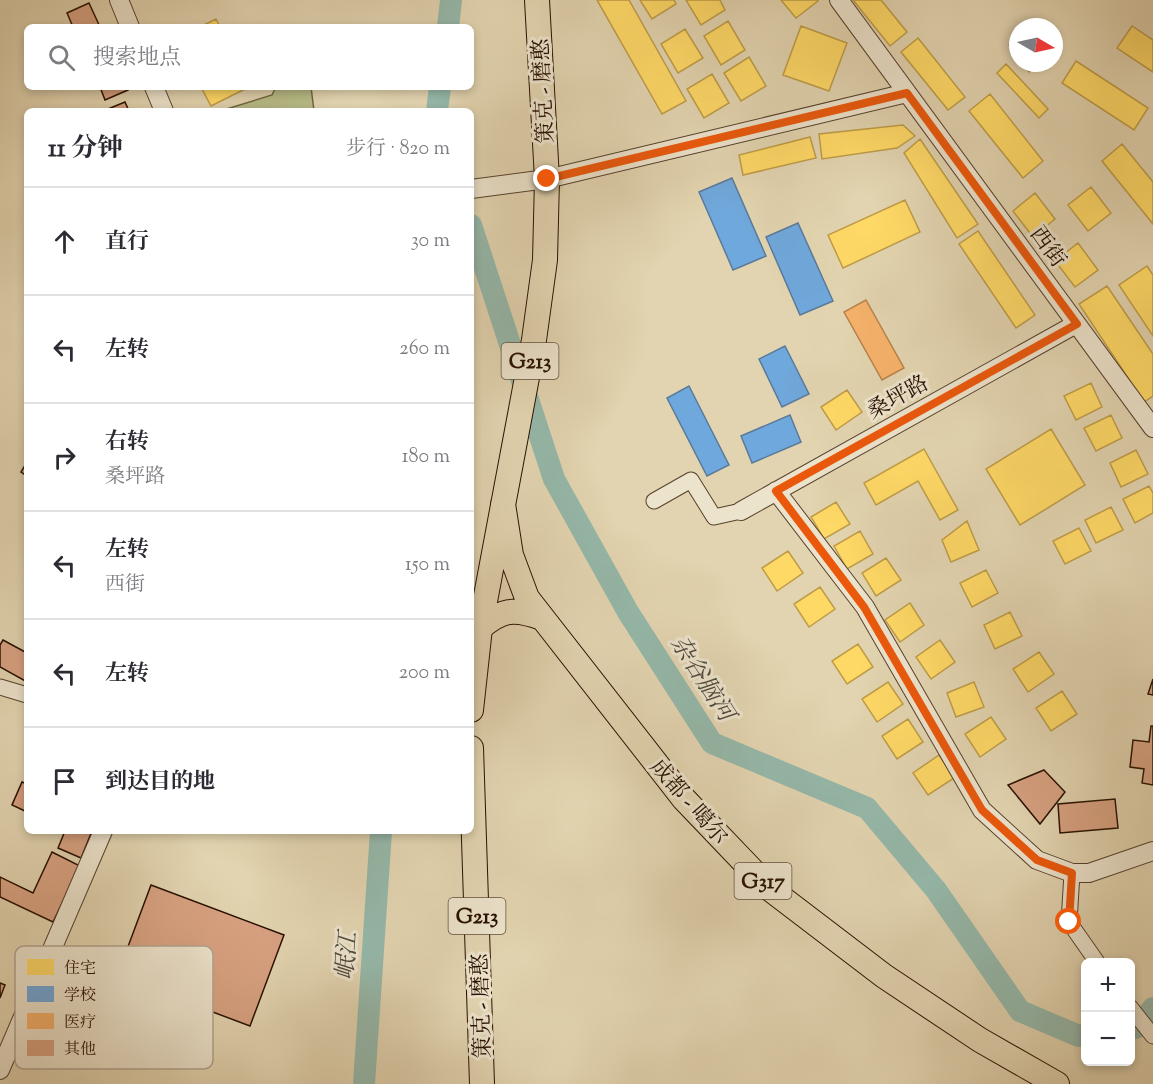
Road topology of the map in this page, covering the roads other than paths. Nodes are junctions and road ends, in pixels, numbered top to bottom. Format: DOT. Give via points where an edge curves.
graph roads {
  1 [pos="119,0"];
  2 [pos="839,0"];
  3 [pos="540,1"];
  4 [pos="129,24"];
  5 [pos="155,90"];
  6 [pos="907,93"];
  7 [pos="163,108"];
  8 [pos="547,179"];
  9 [pos="474,189"];
  10 [pos="1077,324"];
  11 [pos="1153,428"];
  12 [pos="776,491"];
  13 [pos="654,501"];
  14 [pos="503,504"];
  15 [pos="741,511"];
  16 [pos="537,612"];
  17 [pos="480,628"];
  18 [pos="474,683"];
  19 [pos="0,687"];
  20 [pos="24,693"];
  21 [pos="102,834"];
  22 [pos="474,834"];
  23 [pos="1153,851"];
  24 [pos="1072,873"];
  25 [pos="53,946"];
  26 [pos="1093,958"];
  27 [pos="1135,1011"];
  28 [pos="15,1035"];
  29 [pos="1153,1036"];
  30 [pos="0,1070"];
  31 [pos="482,1084"];
  32 [pos="1057,1084"];
  1 -- 4 [label="street"];
  2 -- 6 [label="street, 西街"];
  3 -- 8 [label="highway, 策克 - 磨憨 / G213"];
  5 -- 7 [label="street"];
  6 -- 8 [label="street"];
  6 -- 10 [label="street, 西街"];
  8 -- 9 [label="street"];
  8 -- 14 [label="highway, 策克 - 磨憨 / G213" via="545,260"];
  10 -- 11 [label="street, 西街"];
  10 -- 12 [label="street, 桑坪路"];
  12 -- 15 [label="street, 桑坪路"];
  12 -- 24 [label="street" via="864,607 982,810 1037,860"];
  13 -- 15 [label="street" via="690,480 714,517"];
  14 -- 16 [label="highway, 成都 - 噶尔 / G317" via="511,555 527,598"];
  14 -- 17 [label="highway, G213"];
  16 -- 17 [label="highway" via="503,613"];
  16 -- 32 [label="highway, 成都 - 噶尔 / G317" via="684,799 770,889 884,976 980,1040"];
  17 -- 18 [label="highway, G213"];
  19 -- 20 [label="street"];
  21 -- 25 [label="street"];
  22 -- 31 [label="highway, 策克 - 磨憨 / G213"];
  23 -- 24 [label="street" via="1089,873"];
  24 -- 26 [label="street" via="1069,922"];
  27 -- 29 [label="street"];
  28 -- 30 [label="street"];
}
